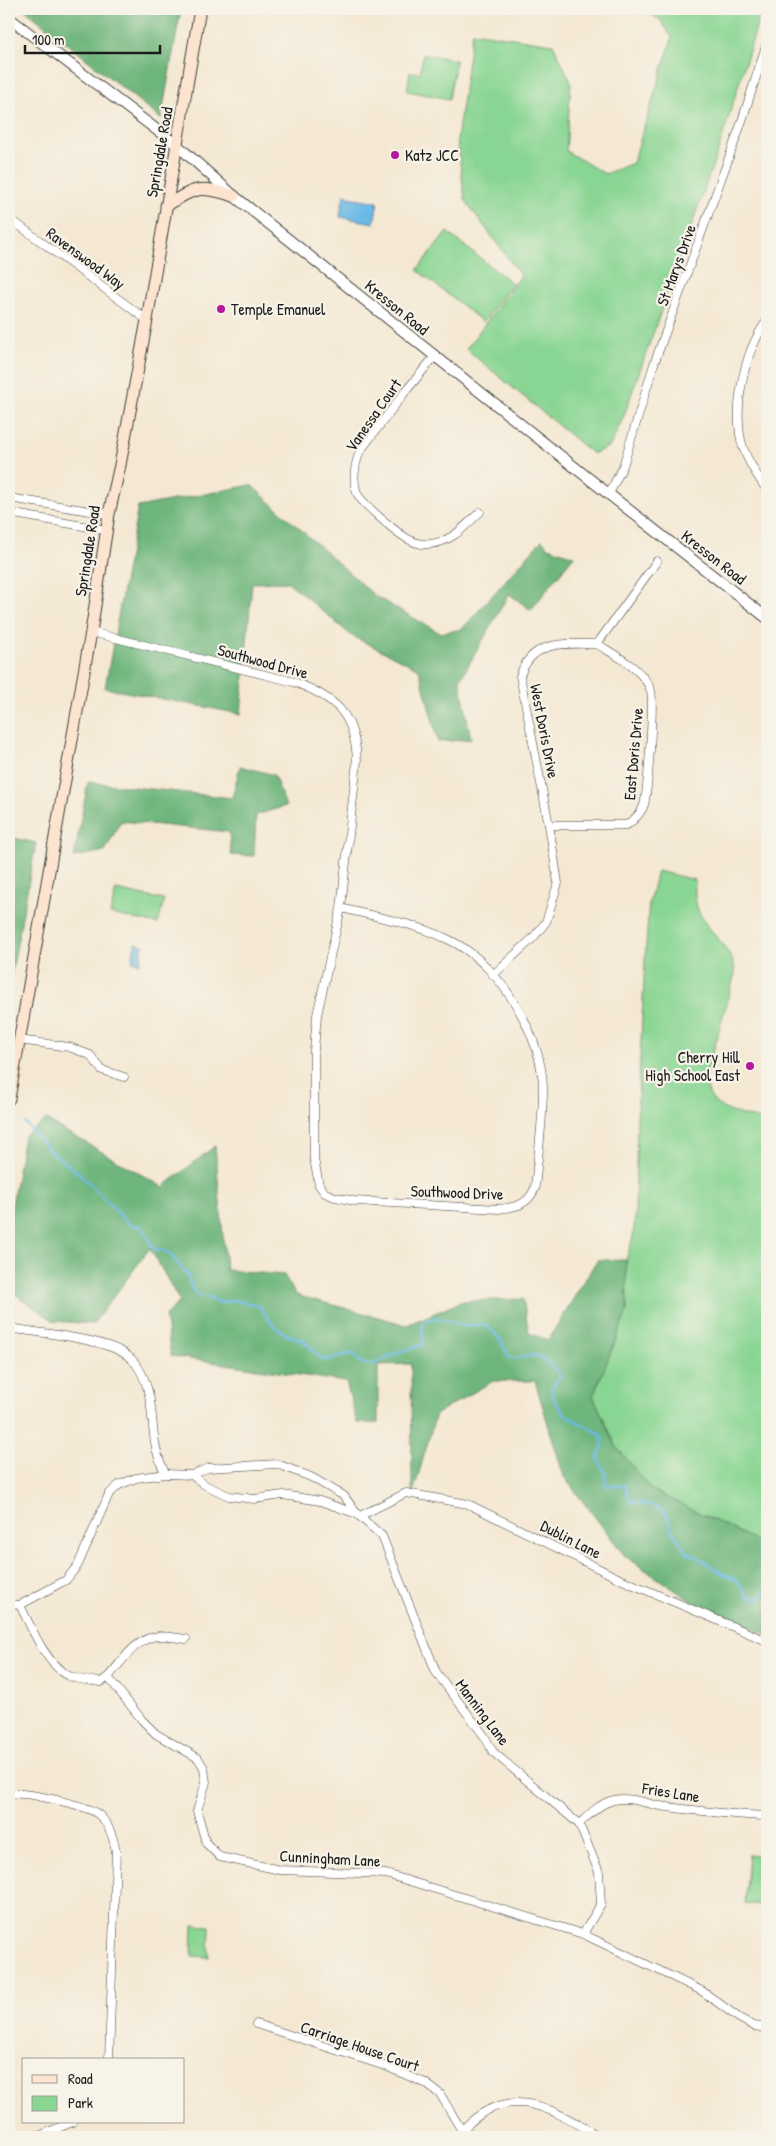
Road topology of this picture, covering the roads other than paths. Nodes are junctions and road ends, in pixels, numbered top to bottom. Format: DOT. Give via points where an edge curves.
graph roads {
  1 [pos="200,9"];
  2 [pos="9,18"];
  3 [pos="767,43"];
  4 [pos="178,146"];
  5 [pos="234,196"];
  6 [pos="166,206"];
  7 [pos="9,218"];
  8 [pos="147,320"];
  9 [pos="767,321"];
  10 [pos="435,356"];
  11 [pos="767,490"];
  12 [pos="608,494"];
  13 [pos="9,498"];
  14 [pos="480,512"];
  15 [pos="9,513"];
  16 [pos="109,514"];
  17 [pos="106,530"];
  18 [pos="657,561"];
  19 [pos="767,618"];
  20 [pos="91,632"];
  21 [pos="597,644"];
  22 [pos="549,825"];
  23 [pos="341,908"];
  24 [pos="493,975"];
  25 [pos="19,1040"];
  26 [pos="124,1077"];
  27 [pos="9,1099"];
  28 [pos="9,1328"];
  29 [pos="166,1474"];
  30 [pos="192,1474"];
  31 [pos="359,1515"];
  32 [pos="9,1604"];
  33 [pos="20,1605"];
  34 [pos="186,1640"];
  35 [pos="767,1641"];
  36 [pos="108,1678"];
  37 [pos="9,1794"];
  38 [pos="767,1816"];
  39 [pos="579,1824"];
  40 [pos="583,1934"];
  41 [pos="256,2024"];
  42 [pos="767,2028"];
  43 [pos="109,2058"];
  44 [pos="68,2124"];
  45 [pos="60,2128"];
  46 [pos="459,2134"];
  47 [pos="37,2137"];
  48 [pos="64,2137"];
  49 [pos="600,2137"];
  1 -- 4 [label="main road, Springdale Road"];
  2 -- 4 [label="street, Kresson Road"];
  3 -- 12 [label="street, St Marys Drive" via="654,364 623,466"];
  4 -- 5 [label="street, Kresson Road"];
  4 -- 6 [label="main road, Springdale Road"];
  5 -- 6 [label="main road" via="199,189 185,192"];
  5 -- 10 [label="street, Kresson Road"];
  6 -- 8 [label="main road, Springdale Road"];
  7 -- 8 [label="street, Ravenswood Way"];
  8 -- 16 [label="main road, Springdale Road"];
  9 -- 11 [label="street" via="746,361 740,435 746,453"];
  10 -- 12 [label="street, Kresson Road"];
  10 -- 14 [label="street, Vanessa Court" via="360,451 354,473 357,492 362,502 406,538 419,544 453,538"];
  12 -- 19 [label="street, Kresson Road"];
  13 -- 16 [label="street"];
  15 -- 17 [label="street"];
  16 -- 17 [label="main road, Springdale Road"];
  17 -- 20 [label="main road, Springdale Road"];
  18 -- 21 [label="street"];
  20 -- 23 [label="street, Southwood Drive" via="294,682 317,690 345,715 353,728 357,761"];
  20 -- 25 [label="main road, Springdale Road"];
  21 -- 22 [label="street, West Doris Drive" via="543,648 531,655 520,676"];
  21 -- 22 [label="street, East Doris Drive" via="636,672 651,692 644,805 627,825"];
  22 -- 24 [label="street" via="558,883 552,910 533,938"];
  23 -- 24 [label="street, Southwood Drive" via="420,928 456,944 479,959"];
  23 -- 24 [label="street, Southwood Drive" via="317,1015 314,1050 315,1166 319,1185 335,1198 499,1209 517,1207 532,1196 543,1088 539,1062 528,1027"];
  25 -- 26 [label="street" via="69,1047 90,1055 102,1070"];
  25 -- 27 [label="main road, Springdale Road"];
  28 -- 29 [label="street" via="98,1344 128,1356 147,1387 155,1449"];
  29 -- 30 [label="street, Manning Lane"];
  29 -- 33 [label="street, Manning Lane" via="146,1475 119,1485 109,1494 78,1565 66,1580"];
  30 -- 31 [label="street, Manning Lane" via="229,1496 254,1499 284,1495 320,1501"];
  30 -- 31 [label="street, Manning Lane" via="208,1468 277,1464 311,1477 344,1496"];
  31 -- 35 [label="street, Dublin Lane" via="406,1493 468,1504 620,1579"];
  31 -- 39 [label="street, Manning Lane" via="382,1536 436,1672 485,1736 493,1752"];
  32 -- 33 [label="street"];
  33 -- 36 [label="street" via="40,1644 58,1669 70,1677 85,1680 101,1682"];
  34 -- 36 [label="street" via="159,1636 145,1638"];
  36 -- 40 [label="street, Cunningham Lane" via="156,1734 198,1758 204,1768 206,1782 198,1811 206,1843 220,1857 280,1870 386,1874"];
  37 -- 43 [label="street" via="34,1795 85,1807 99,1814 114,1839"];
  38 -- 39 [label="street, Fries Lane" via="665,1807 628,1799 613,1800 600,1806"];
  39 -- 40 [label="street, Manning Lane" via="599,1872 600,1904"];
  40 -- 42 [label="street, Cunningham Lane" via="702,1992 738,2018"];
  41 -- 46 [label="street, Carriage House Court" via="388,2067 425,2083 440,2094"];
  44 -- 45 [label="street"];
  45 -- 47 [label="street"];
  45 -- 48 [label="street"];
  46 -- 49 [label="street" via="480,2114 510,2104 528,2104 544,2106 562,2114"];
}
